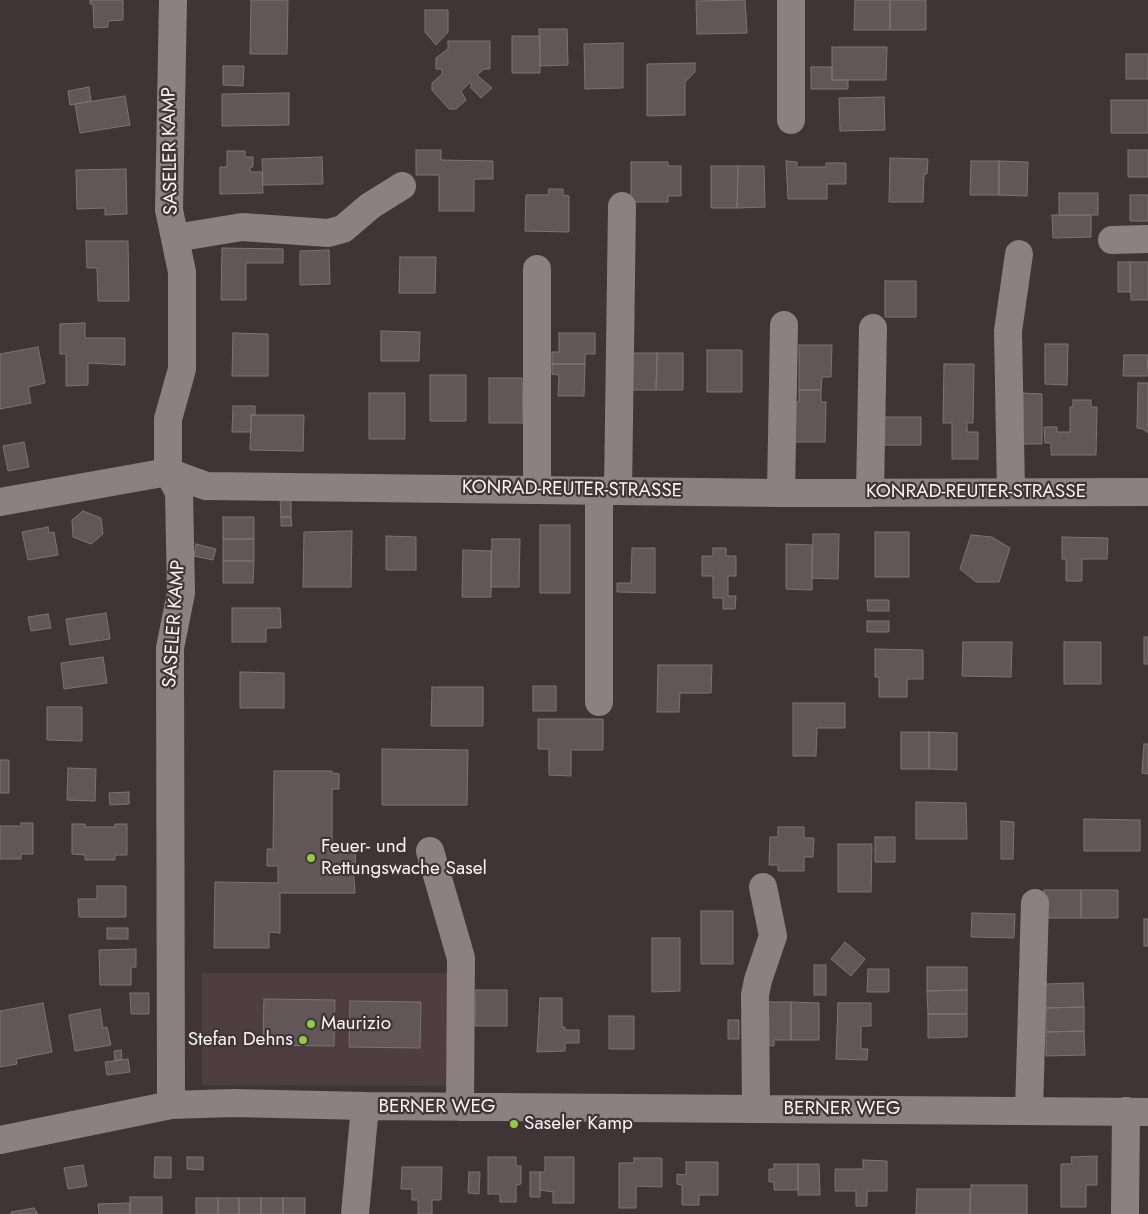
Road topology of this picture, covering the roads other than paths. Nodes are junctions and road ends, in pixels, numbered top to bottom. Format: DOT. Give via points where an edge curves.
graph roads {
  1 [pos="173,0"];
  2 [pos="791,0"];
  3 [pos="791,120"];
  4 [pos="402,186"];
  5 [pos="622,206"];
  6 [pos="175,238"];
  7 [pos="1148,239"];
  8 [pos="1112,240"];
  9 [pos="1019,254"];
  10 [pos="538,269"];
  11 [pos="784,325"];
  12 [pos="873,328"];
  13 [pos="168,472"];
  14 [pos="537,490"];
  15 [pos="608,491"];
  16 [pos="1011,492"];
  17 [pos="1148,492"];
  18 [pos="781,493"];
  19 [pos="870,493"];
  20 [pos="0,502"];
  21 [pos="599,702"];
  22 [pos="430,850"];
  23 [pos="763,887"];
  24 [pos="1034,903"];
  25 [pos="171,1106"];
  26 [pos="366,1106"];
  27 [pos="460,1107"];
  28 [pos="756,1109"];
  29 [pos="1029,1111"];
  30 [pos="1137,1112"];
  31 [pos="0,1140"];
  32 [pos="355,1214"];
  33 [pos="1126,1214"];
  1 -- 6 [label="street, SASELER KAMP" via="168,210"];
  2 -- 3 [label="street"];
  4 -- 6 [label="street" via="370,206 343,229 328,233 242,228"];
  5 -- 15 [label="street"];
  6 -- 13 [label="street, SASELER KAMP" via="182,272 182,369 168,419"];
  7 -- 8 [label="street"];
  9 -- 16 [label="street" via="1008,331"];
  10 -- 14 [label="street"];
  11 -- 18 [label="street"];
  12 -- 19 [label="street"];
  13 -- 14 [label="street, KONRAD-REUTER-STRASSE" via="206,486"];
  13 -- 20 [label="street"];
  13 -- 25 [label="street, SASELER KAMP" via="179,492 181,593 170,648"];
  14 -- 15 [label="street, KONRAD-REUTER-STRASSE"];
  15 -- 18 [label="street, KONRAD-REUTER-STRASSE"];
  15 -- 21 [label="street"];
  16 -- 17 [label="street, KONRAD-REUTER-STRASSE"];
  16 -- 19 [label="street, KONRAD-REUTER-STRASSE"];
  18 -- 19 [label="street, KONRAD-REUTER-STRASSE"];
  22 -- 27 [label="street" via="461,958"];
  23 -- 28 [label="street" via="773,936 755,995"];
  24 -- 29 [label="street"];
  25 -- 26 [label="street, BERNER WEG" via="233,1103"];
  25 -- 31 [label="street, BERNER WEG"];
  26 -- 27 [label="street, BERNER WEG"];
  26 -- 32 [label="street"];
  27 -- 28 [label="street, BERNER WEG"];
  28 -- 29 [label="street, BERNER WEG"];
  29 -- 30 [label="street, BERNER WEG"];
  30 -- 33 [label="street"];
}
